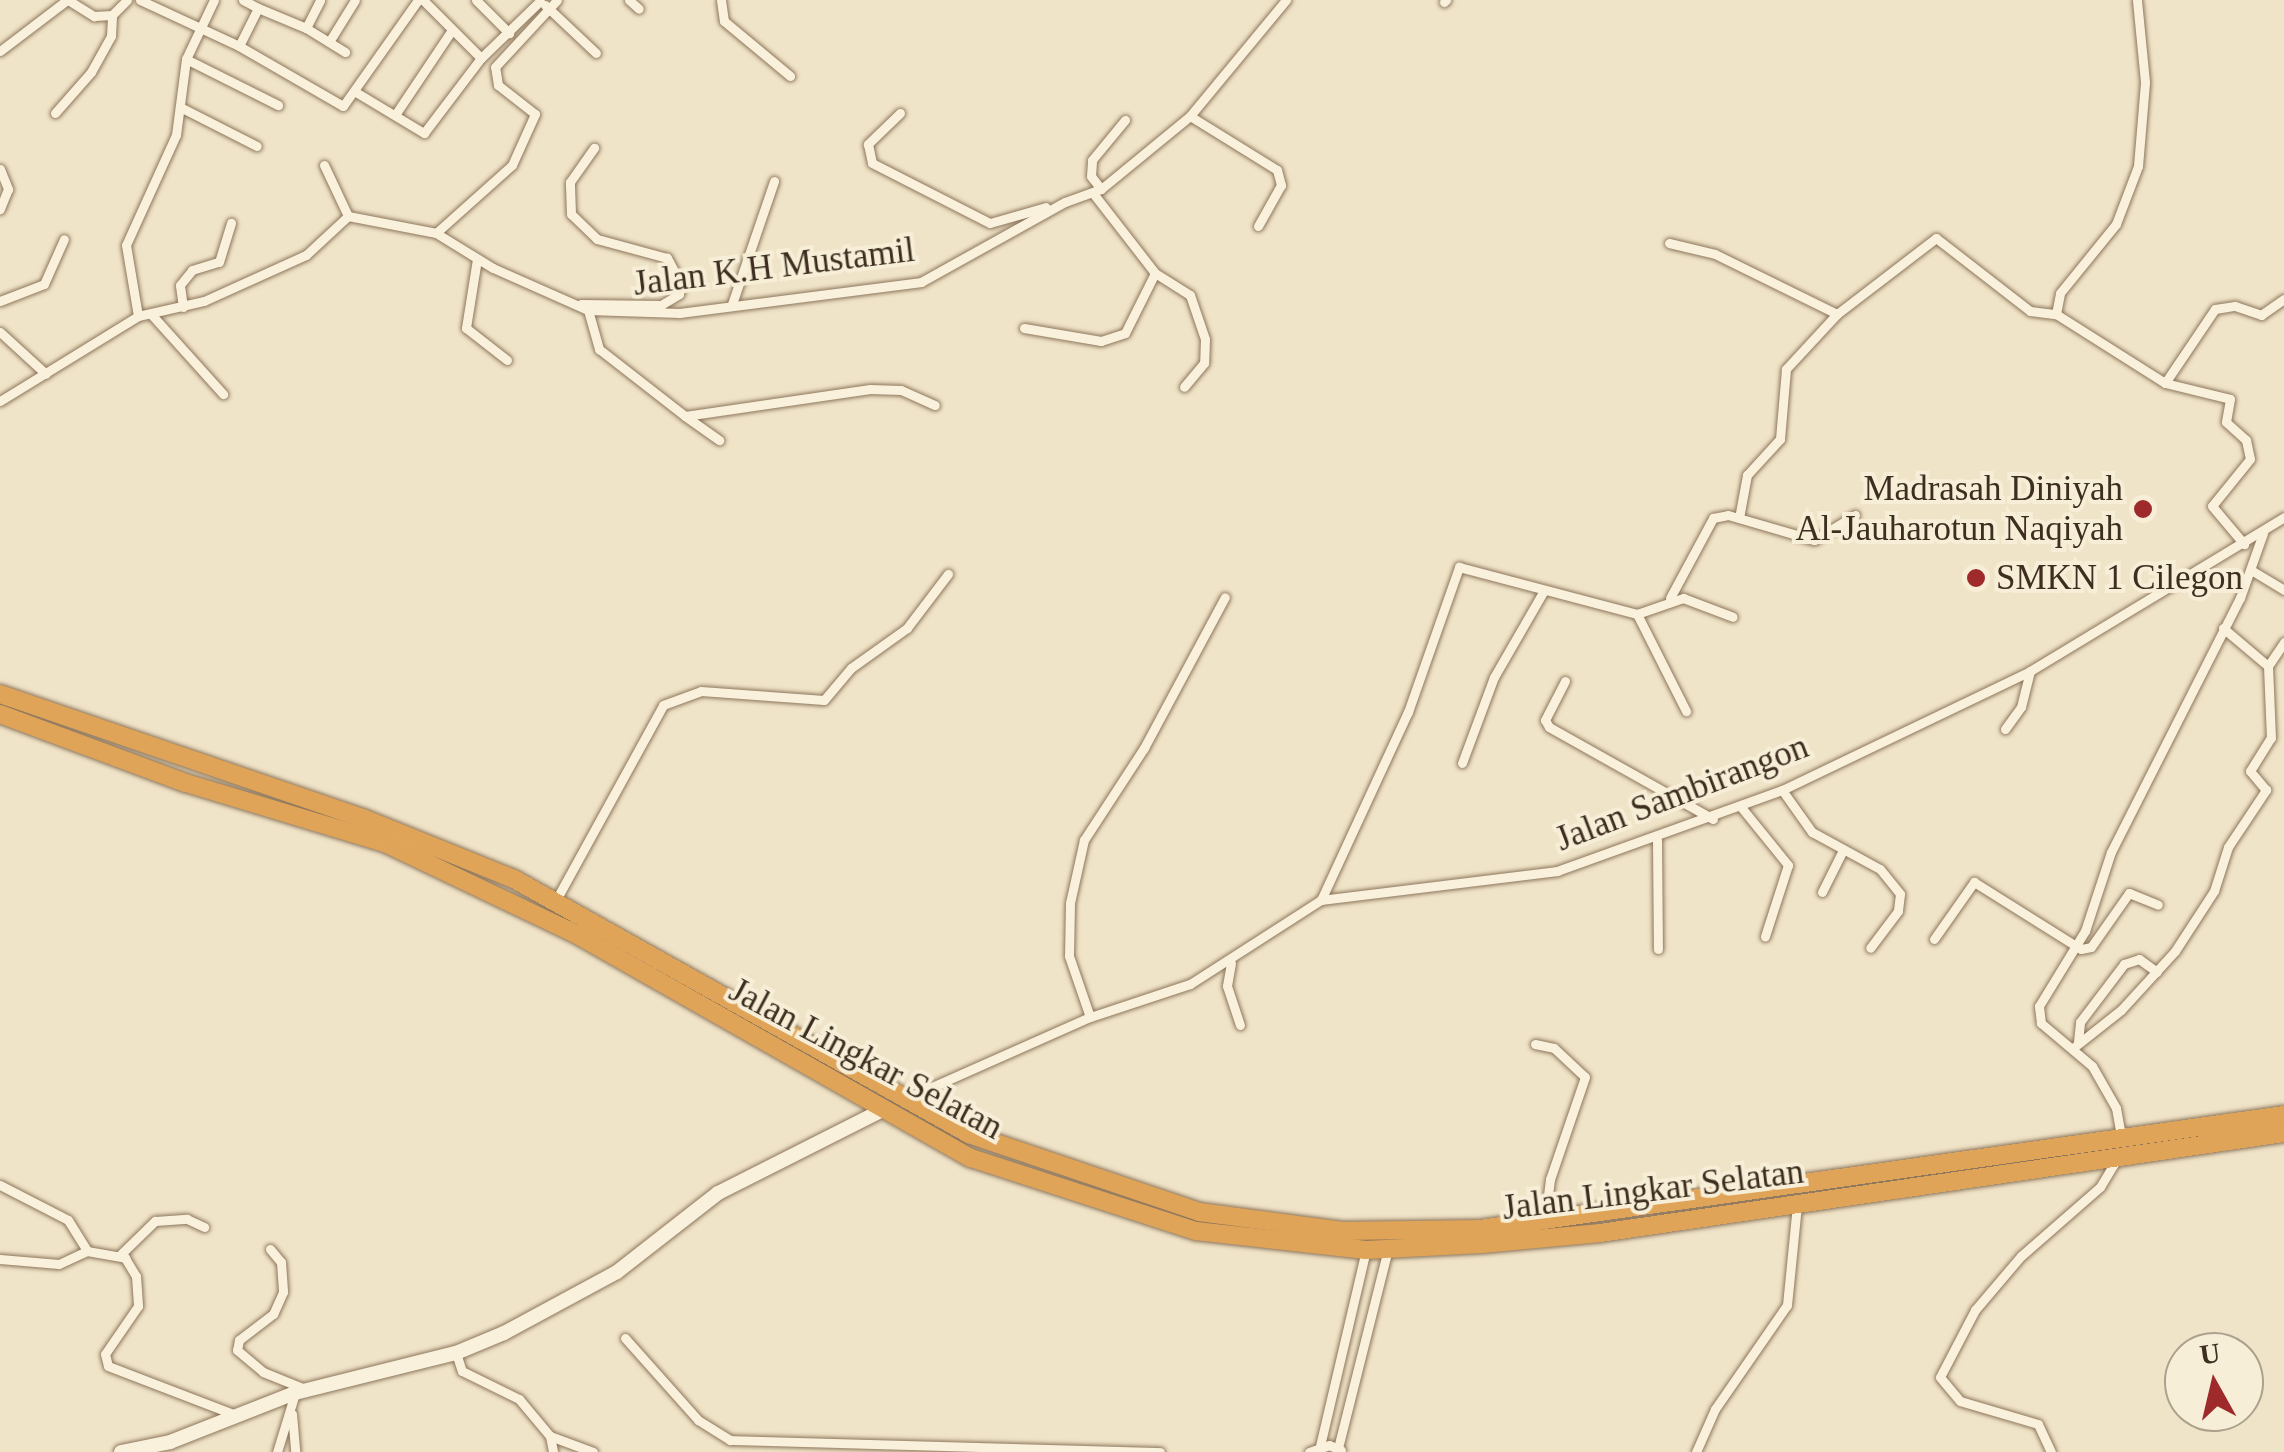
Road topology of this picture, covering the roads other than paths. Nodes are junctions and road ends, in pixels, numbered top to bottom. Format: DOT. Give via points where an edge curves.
graph roads {
  1 [pos="67,0"];
  2 [pos="127,0"];
  3 [pos="140,0"];
  4 [pos="214,0"];
  5 [pos="242,0"];
  6 [pos="320,0"];
  7 [pos="355,0"];
  8 [pos="420,0"];
  9 [pos="476,0"];
  10 [pos="557,0"];
  11 [pos="629,0"];
  12 [pos="722,0"];
  13 [pos="1286,0"];
  14 [pos="2137,0"];
  15 [pos="154,3"];
  16 [pos="542,3"];
  17 [pos="258,8"];
  18 [pos="639,9"];
  19 [pos="112,15"];
  20 [pos="196,28"];
  21 [pos="306,28"];
  22 [pos="452,30"];
  23 [pos="509,33"];
  24 [pos="328,42"];
  25 [pos="239,46"];
  26 [pos="0,51"];
  27 [pos="345,52"];
  28 [pos="596,53"];
  29 [pos="481,58"];
  30 [pos="186,60"];
  31 [pos="790,76"];
  32 [pos="354,91"];
  33 [pos="278,105"];
  34 [pos="180,108"];
  35 [pos="55,112"];
  36 [pos="900,113"];
  37 [pos="395,115"];
  38 [pos="1190,116"];
  39 [pos="1125,120"];
  40 [pos="257,146"];
  41 [pos="594,148"];
  42 [pos="324,165"];
  43 [pos="0,169"];
  44 [pos="774,182"];
  45 [pos="1097,191"];
  46 [pos="1075,198"];
  47 [pos="0,209"];
  48 [pos="348,216"];
  49 [pos="231,223"];
  50 [pos="1258,226"];
  51 [pos="436,233"];
  52 [pos="64,240"];
  53 [pos="1669,243"];
  54 [pos="478,259"];
  55 [pos="1155,273"];
  56 [pos="2284,300"];
  57 [pos="0,301"];
  58 [pos="573,304"];
  59 [pos="732,304"];
  60 [pos="182,307"];
  61 [pos="588,310"];
  62 [pos="151,314"];
  63 [pos="1836,314"];
  64 [pos="2056,314"];
  65 [pos="138,316"];
  66 [pos="1024,328"];
  67 [pos="0,332"];
  68 [pos="507,360"];
  69 [pos="46,374"];
  70 [pos="2165,384"];
  71 [pos="1184,388"];
  72 [pos="223,394"];
  73 [pos="0,402"];
  74 [pos="935,405"];
  75 [pos="685,416"];
  76 [pos="719,440"];
  77 [pos="1855,516"];
  78 [pos="2284,517"];
  79 [pos="1739,518"];
  80 [pos="2263,533"];
  81 [pos="2244,544"];
  82 [pos="2251,570"];
  83 [pos="948,574"];
  84 [pos="2284,590"];
  85 [pos="1543,592"];
  86 [pos="1225,597"];
  87 [pos="1670,598"];
  88 [pos="1637,614"];
  89 [pos="1733,617"];
  90 [pos="2223,628"];
  91 [pos="2284,642"];
  92 [pos="2268,666"];
  93 [pos="2030,671"];
  94 [pos="1565,680"];
  95 [pos="0,694"];
  96 [pos="1686,711"];
  97 [pos="0,714"];
  98 [pos="2005,729"];
  99 [pos="1462,763"];
  100 [pos="1782,790"];
  101 [pos="1741,807"];
  102 [pos="1713,819"];
  103 [pos="1657,840"];
  104 [pos="1842,852"];
  105 [pos="1822,892"];
  106 [pos="556,900"];
  107 [pos="1320,900"];
  108 [pos="2158,906"];
  109 [pos="1765,936"];
  110 [pos="1934,940"];
  111 [pos="2072,946"];
  112 [pos="1870,948"];
  113 [pos="1658,949"];
  114 [pos="1231,963"];
  115 [pos="2157,972"];
  116 [pos="1090,1016"];
  117 [pos="1240,1026"];
  118 [pos="785,1028"];
  119 [pos="1536,1044"];
  120 [pos="2076,1045"];
  121 [pos="772,1047"];
  122 [pos="904,1100"];
  123 [pos="882,1110"];
  124 [pos="2284,1115"];
  125 [pos="2284,1133"];
  126 [pos="2120,1144"];
  127 [pos="0,1185"];
  128 [pos="1797,1206"];
  129 [pos="1561,1220"];
  130 [pos="1599,1225"];
  131 [pos="204,1227"];
  132 [pos="1242,1228"];
  133 [pos="270,1249"];
  134 [pos="1366,1250"];
  135 [pos="1388,1250"];
  136 [pos="87,1251"];
  137 [pos="120,1255"];
  138 [pos="0,1259"];
  139 [pos="1356,1293"];
  140 [pos="1376,1297"];
  141 [pos="625,1338"];
  142 [pos="456,1353"];
  143 [pos="302,1391"];
  144 [pos="234,1414"];
  145 [pos="292,1414"];
  146 [pos="550,1436"];
  147 [pos="869,1443"];
  148 [pos="1320,1446"];
  149 [pos="1341,1450"];
  150 [pos="121,1452"];
  151 [pos="277,1452"];
  152 [pos="295,1452"];
  153 [pos="553,1452"];
  154 [pos="593,1452"];
  155 [pos="881,1452"];
  156 [pos="1160,1452"];
  157 [pos="1309,1452"];
  158 [pos="1696,1452"];
  159 [pos="2050,1452"];
  1 -- 19 [label="street" via="94,16"];
  1 -- 26 [label="street"];
  2 -- 19 [label="street"];
  3 -- 15 [label="street"];
  4 -- 20 [label="street"];
  5 -- 17 [label="street"];
  6 -- 21 [label="street"];
  7 -- 24 [label="street"];
  8 -- 22 [label="street"];
  8 -- 32 [label="street"];
  9 -- 23 [label="street"];
  10 -- 16 [label="street"];
  11 -- 18 [label="street"];
  12 -- 31 [label="street" via="724,21"];
  13 -- 38 [label="street, Jalan K.H Mustamil"];
  14 -- 64 [label="street" via="2145,82 2138,166 2116,224 2060,293"];
  15 -- 20 [label="street"];
  16 -- 23 [label="street"];
  16 -- 28 [label="street"];
  16 -- 51 [label="street" via="495,67 498,85 535,114 512,166"];
  17 -- 21 [label="street"];
  17 -- 25 [label="street"];
  19 -- 35 [label="street" via="111,36 91,72"];
  20 -- 25 [label="street"];
  20 -- 30 [label="street"];
  21 -- 24 [label="street"];
  22 -- 29 [label="street"];
  22 -- 37 [label="street"];
  23 -- 29 [label="street"];
  24 -- 27 [label="street"];
  25 -- 32 [label="street" via="342,106"];
  29 -- 37 [label="street" via="429,130 417,132"];
  30 -- 33 [label="street"];
  30 -- 34 [label="street"];
  32 -- 37 [label="street"];
  34 -- 40 [label="street"];
  34 -- 65 [label="street" via="171,149 126,245"];
  36 -- 46 [label="street" via="868,144 872,163 981,221 1019,219"];
  38 -- 45 [label="street, Jalan K.H Mustamil"];
  38 -- 50 [label="street" via="1277,170 1281,185"];
  39 -- 45 [label="street" via="1092,160"];
  41 -- 58 [label="street" via="570,182 571,214 597,239 666,258 680,284 672,302 661,305"];
  42 -- 48 [label="street"];
  43 -- 47 [label="street" via="8,189"];
  44 -- 59 [label="street"];
  45 -- 46 [label="street, Jalan K.H Mustamil"];
  45 -- 55 [label="street"];
  46 -- 59 [label="street, Jalan K.H Mustamil" via="921,282"];
  48 -- 51 [label="street, Jalan K.H Mustamil"];
  48 -- 60 [label="street" via="306,255"];
  49 -- 60 [label="street" via="219,262 192,270 180,285"];
  51 -- 54 [label="street, Jalan K.H Mustamil"];
  52 -- 57 [label="street" via="44,284"];
  53 -- 63 [label="street" via="1714,254"];
  54 -- 58 [label="street, Jalan K.H Mustamil"];
  54 -- 68 [label="street" via="466,328"];
  55 -- 66 [label="street" via="1121,338 1102,342"];
  55 -- 71 [label="street" via="1190,295 1205,339 1204,363"];
  56 -- 70 [label="street" via="2260,315 2234,306 2215,309"];
  58 -- 61 [label="street, Jalan K.H Mustamil"];
  59 -- 61 [label="street, Jalan K.H Mustamil" via="658,315"];
  60 -- 62 [label="street"];
  61 -- 75 [label="street" via="599,349"];
  62 -- 65 [label="street"];
  62 -- 72 [label="street"];
  63 -- 64 [label="street" via="1936,238 2030,311"];
  63 -- 79 [label="street" via="1786,369 1786,420 1778,446 1747,476"];
  64 -- 70 [label="street"];
  65 -- 69 [label="street"];
  67 -- 69 [label="street"];
  69 -- 73 [label="street"];
  70 -- 81 [label="street" via="2230,400 2226,422 2246,440 2250,460 2212,506"];
  74 -- 75 [label="street" via="901,390 870,389"];
  75 -- 76 [label="street"];
  77 -- 79 [label="street" via="1814,540"];
  78 -- 80 [label="street, Jalan Sambirangon"];
  79 -- 87 [label="street" via="1709,522"];
  80 -- 81 [label="street, Jalan Sambirangon"];
  80 -- 82 [label="street"];
  81 -- 93 [label="street, Jalan Sambirangon"];
  82 -- 84 [label="street"];
  82 -- 90 [label="street"];
  83 -- 106 [label="street" via="907,628 851,668 824,700 701,692 663,705"];
  85 -- 88 [label="street"];
  85 -- 99 [label="street" via="1494,677"];
  85 -- 107 [label="street" via="1459,567 1408,712"];
  86 -- 116 [label="street" via="1144,748 1084,840 1072,889 1069,956"];
  87 -- 88 [label="street"];
  87 -- 89 [label="street"];
  88 -- 96 [label="street"];
  90 -- 92 [label="street"];
  90 -- 111 [label="street"];
  91 -- 92 [label="street"];
  92 -- 115 [label="street" via="2271,738 2250,770 2266,790 2228,846 2192,928"];
  93 -- 98 [label="street" via="2021,707"];
  93 -- 100 [label="street, Jalan Sambirangon"];
  94 -- 102 [label="street" via="1545,720 1549,727"];
  95 -- 106 [label="highway, Jalan Lingkar Selatan" via="364,818"];
  97 -- 121 [label="highway, Jalan Lingkar Selatan" via="186,783 385,843 576,934"];
  100 -- 101 [label="street, Jalan Sambirangon"];
  100 -- 104 [label="street" via="1812,832"];
  101 -- 102 [label="street, Jalan Sambirangon"];
  101 -- 109 [label="street" via="1788,866"];
  102 -- 103 [label="street, Jalan Sambirangon"];
  103 -- 107 [label="street, Jalan Sambirangon" via="1516,880"];
  103 -- 113 [label="street"];
  104 -- 105 [label="street"];
  104 -- 112 [label="street" via="1880,870 1900,894 1898,912"];
  106 -- 118 [label="highway, Jalan Lingkar Selatan"];
  107 -- 114 [label="street, Jalan Sambirangon"];
  108 -- 111 [label="street" via="2129,893 2091,946"];
  110 -- 111 [label="street" via="1976,882"];
  111 -- 120 [label="street" via="2038,1011 2041,1023"];
  114 -- 116 [label="street, Jalan Sambirangon" via="1190,984"];
  114 -- 117 [label="street" via="1227,986"];
  115 -- 120 [label="street"];
  115 -- 120 [label="street" via="2138,959 2124,964 2088,1008"];
  116 -- 122 [label="street, Jalan Sambirangon"];
  118 -- 121 [label="highway"];
  118 -- 122 [label="highway, Jalan Lingkar Selatan"];
  119 -- 129 [label="street" via="1554,1048 1585,1077 1550,1179 1548,1195"];
  120 -- 126 [label="street" via="2109,1093"];
  121 -- 123 [label="highway, Jalan Lingkar Selatan"];
  122 -- 132 [label="highway, Jalan Lingkar Selatan" via="969,1134"];
  123 -- 132 [label="highway, Jalan Lingkar Selatan" via="972,1158 1118,1211"];
  123 -- 142 [label="street" via="718,1193 617,1272"];
  124 -- 126 [label="highway, Jalan Lingkar Selatan"];
  125 -- 126 [label="highway, Jalan Lingkar Selatan"];
  126 -- 128 [label="highway, Jalan Lingkar Selatan"];
  126 -- 130 [label="highway, Jalan Lingkar Selatan"];
  126 -- 159 [label="street" via="2112,1174 2021,1256 1975,1310 1940,1377 1960,1401 2038,1424"];
  127 -- 136 [label="street" via="68,1220"];
  128 -- 130 [label="highway, Jalan Lingkar Selatan"];
  128 -- 158 [label="street" via="1788,1305 1715,1409"];
  129 -- 130 [label="highway, Jalan Lingkar Selatan"];
  129 -- 132 [label="highway, Jalan Lingkar Selatan" via="1390,1232"];
  130 -- 135 [label="highway, Jalan Lingkar Selatan"];
  131 -- 137 [label="street" via="187,1219 150,1223"];
  132 -- 134 [label="highway, Jalan Lingkar Selatan"];
  133 -- 143 [label="street" via="281,1262 283,1292 273,1314 238,1340 236,1350"];
  134 -- 135 [label="highway, Jalan Lingkar Selatan"];
  134 -- 139 [label="street"];
  135 -- 140 [label="street"];
  136 -- 137 [label="street"];
  136 -- 138 [label="street" via="59,1264"];
  137 -- 144 [label="street" via="133,1268 138,1306 104,1354 108,1366"];
  139 -- 140 [label="street"];
  139 -- 148 [label="street"];
  140 -- 149 [label="street"];
  141 -- 147 [label="street" via="698,1420 723,1438"];
  142 -- 143 [label="street"];
  142 -- 146 [label="street" via="462,1371 507,1390"];
  143 -- 144 [label="street"];
  143 -- 145 [label="street"];
  144 -- 150 [label="street" via="170,1442"];
  145 -- 151 [label="street"];
  145 -- 152 [label="street"];
  146 -- 153 [label="street"];
  146 -- 154 [label="street"];
  147 -- 155 [label="street"];
  147 -- 156 [label="street"];
  148 -- 149 [label="street"];
  148 -- 157 [label="street"];
}
